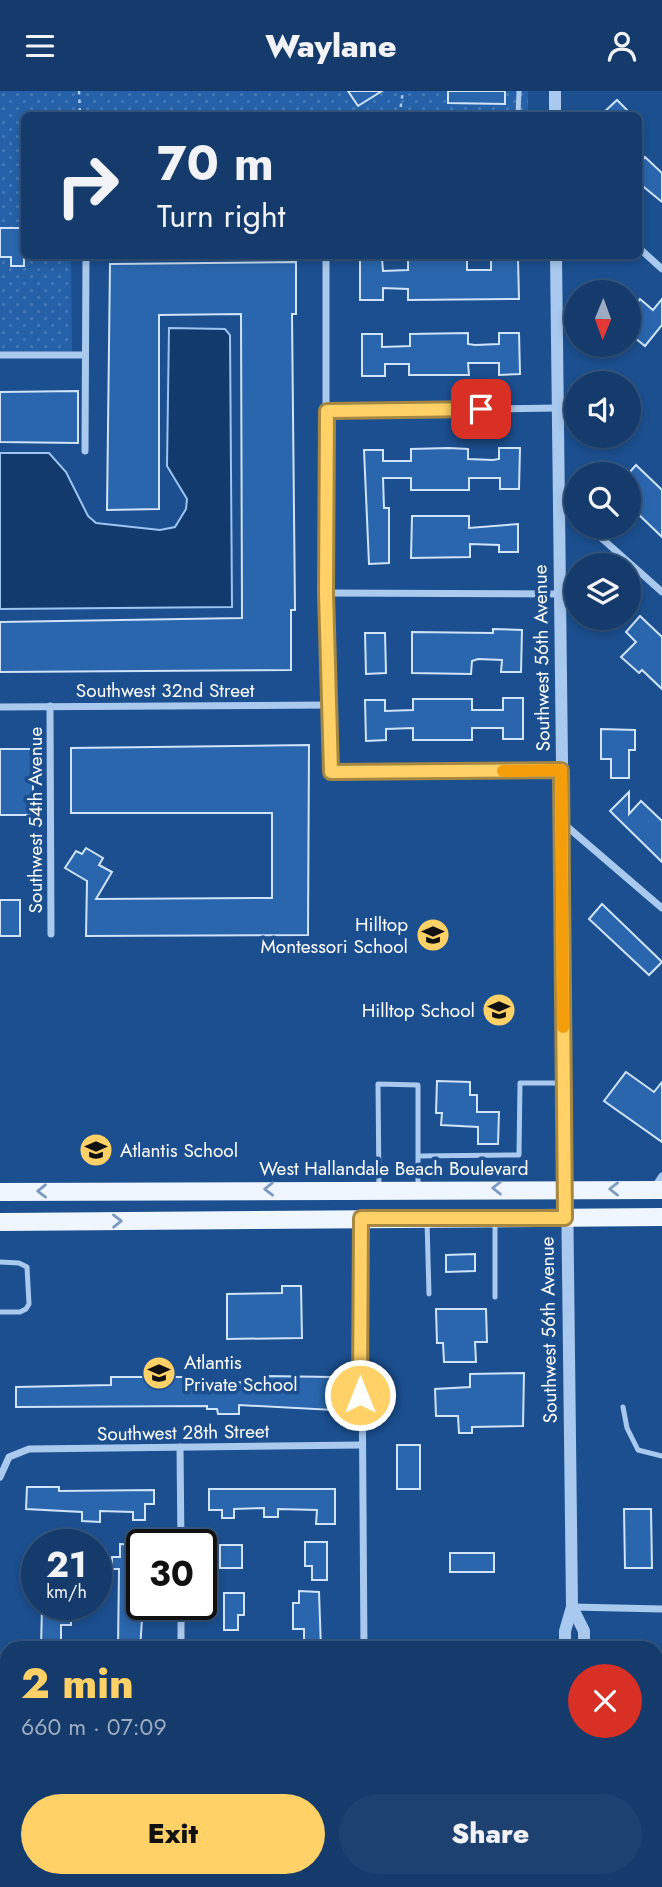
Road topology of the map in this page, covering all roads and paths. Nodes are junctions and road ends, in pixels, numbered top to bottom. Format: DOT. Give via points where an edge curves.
graph roads {
  1 [pos="79,91"];
  2 [pos="403,91"];
  3 [pos="519,91"];
  4 [pos="555,91"];
  5 [pos="80,112"];
  6 [pos="400,112"];
  7 [pos="518,112"];
  8 [pos="555,112"];
  9 [pos="642,251"];
  10 [pos="86,259"];
  11 [pos="326,259"];
  12 [pos="556,259"];
  13 [pos="662,269"];
  14 [pos="0,355"];
  15 [pos="85,355"];
  16 [pos="557,408"];
  17 [pos="327,411"];
  18 [pos="85,451"];
  19 [pos="558,499"];
  20 [pos="564,504"];
  21 [pos="602,539"];
  22 [pos="662,592"];
  23 [pos="326,593"];
  24 [pos="559,594"];
  25 [pos="330,705"];
  26 [pos="50,706"];
  27 [pos="0,707"];
  28 [pos="561,770"];
  29 [pos="561,822"];
  30 [pos="662,908"];
  31 [pos="51,934"];
  32 [pos="564,1083"];
  33 [pos="419,1156"];
  34 [pos="659,1185"];
  35 [pos="379,1188"];
  36 [pos="418,1188"];
  37 [pos="565,1188"];
  38 [pos="0,1192"];
  39 [pos="662,1217"];
  40 [pos="361,1218"];
  41 [pos="427,1218"];
  42 [pos="495,1218"];
  43 [pos="565,1218"];
  44 [pos="0,1222"];
  45 [pos="0,1262"];
  46 [pos="429,1294"];
  47 [pos="495,1297"];
  48 [pos="0,1312"];
  49 [pos="623,1407"];
  50 [pos="360,1445"];
  51 [pos="180,1447"];
  52 [pos="662,1456"];
  53 [pos="0,1477"];
  54 [pos="181,1529"];
  55 [pos="572,1607"];
  56 [pos="662,1609"];
  57 [pos="181,1620"];
  58 [pos="181,1641"];
  59 [pos="364,1641"];
  60 [pos="565,1641"];
  61 [pos="584,1641"];
  1 -- 5 [label="path"];
  2 -- 6 [label="path"];
  3 -- 7 [label="lane"];
  4 -- 8 [label="street"];
  9 -- 13 [label="street"];
  10 -- 15 [label="street"];
  11 -- 17 [label="street"];
  12 -- 16 [label="street, Southwest 56th Avenue"];
  14 -- 15 [label="street"];
  15 -- 18 [label="street"];
  16 -- 17 [label="street"];
  16 -- 19 [label="street, Southwest 56th Avenue"];
  17 -- 23 [label="street"];
  19 -- 20 [label="street"];
  19 -- 24 [label="street, Southwest 56th Avenue"];
  21 -- 22 [label="street"];
  23 -- 24 [label="street"];
  23 -- 25 [label="street"];
  24 -- 28 [label="street, Southwest 56th Avenue"];
  25 -- 26 [label="street, Southwest 32nd Street"];
  25 -- 28 [label="street" via="331,772"];
  26 -- 27 [label="street, Southwest 32nd Street"];
  26 -- 31 [label="street, Southwest 54th Avenue"];
  28 -- 29 [label="street, Southwest 56th Avenue"];
  29 -- 30 [label="street"];
  29 -- 32 [label="street, Southwest 56th Avenue"];
  32 -- 33 [label="lane" via="520,1083 519,1155"];
  32 -- 37 [label="street, Southwest 56th Avenue"];
  33 -- 35 [label="lane" via="418,1085 378,1084"];
  33 -- 36 [label="lane"];
  34 -- 37 [label="main road, West Hallandale Beach Boulevard, one-way"];
  35 -- 36 [label="main road, West Hallandale Beach Boulevard"];
  35 -- 38 [label="main road, West Hallandale Beach Boulevard, one-way"];
  37 -- 36 [label="main road, West Hallandale Beach Boulevard, one-way"];
  37 -- 43 [label="street, Southwest 56th Avenue"];
  39 -- 43 [label="main road"];
  40 -- 41 [label="main road"];
  44 -- 40 [label="main road, one-way"];
  40 -- 50 [label="street"];
  41 -- 42 [label="main road"];
  41 -- 46 [label="lane"];
  42 -- 43 [label="main road"];
  42 -- 47 [label="lane"];
  43 -- 55 [label="street, Southwest 56th Avenue"];
  45 -- 48 [label="lane" via="19,1263 30,1273 26,1309"];
  49 -- 52 [label="lane" via="638,1450"];
  50 -- 51 [label="street, Southwest 28th Street"];
  50 -- 59 [label="street"];
  51 -- 53 [label="street, Southwest 28th Street" via="29,1449 9,1457"];
  51 -- 54 [label="street"];
  55 -- 56 [label="street"];
  55 -- 60 [label="street, Southwest 56th Avenue"];
  55 -- 61 [label="street, Southwest 56th Avenue"];
  57 -- 58 [label="street"];
}
